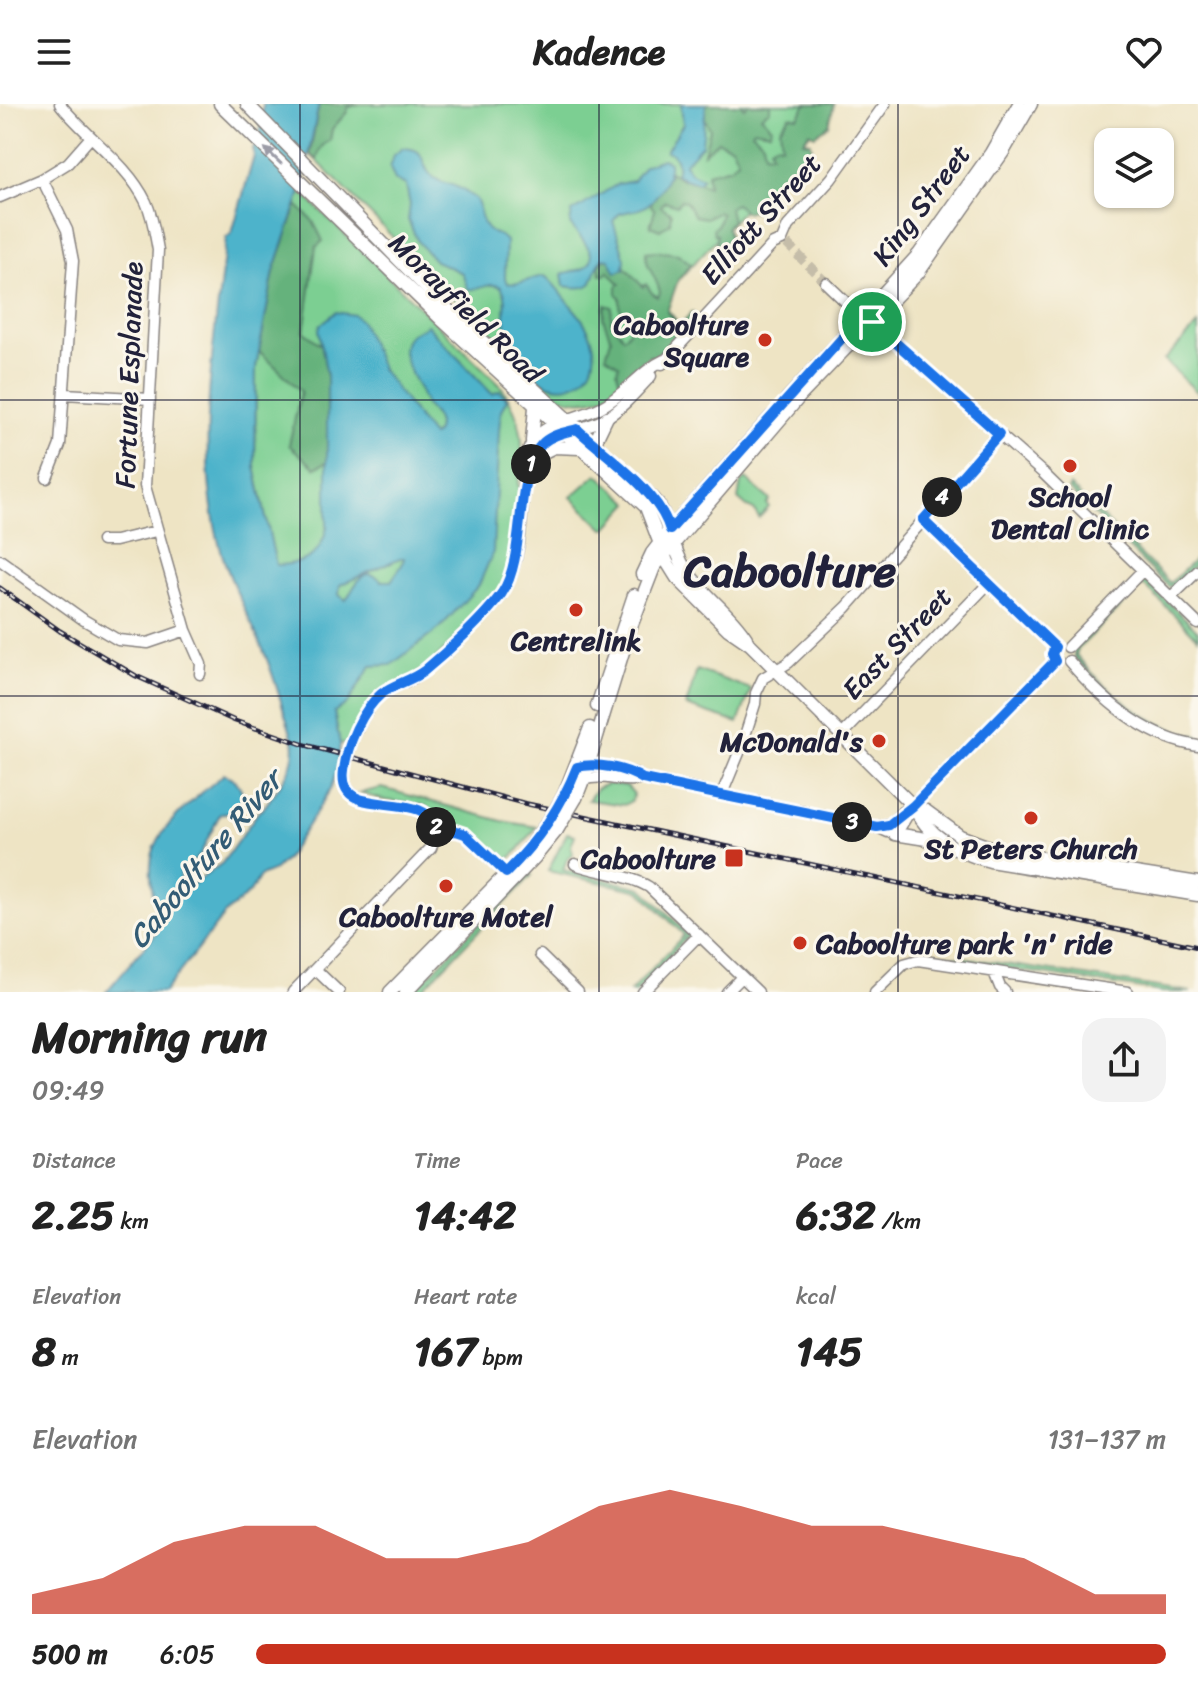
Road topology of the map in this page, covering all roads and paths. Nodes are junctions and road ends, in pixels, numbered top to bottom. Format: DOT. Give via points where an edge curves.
graph roads {
  1 [pos="60,104"];
  2 [pos="220,104"];
  3 [pos="247,104"];
  4 [pos="885,104"];
  5 [pos="1019,104"];
  6 [pos="1031,104"];
  7 [pos="90,138"];
  8 [pos="42,179"];
  9 [pos="0,197"];
  10 [pos="826,283"];
  11 [pos="860,314"];
  12 [pos="664,360"];
  13 [pos="65,394"];
  14 [pos="150,399"];
  15 [pos="535,407"];
  16 [pos="607,417"];
  17 [pos="566,427"];
  18 [pos="999,434"];
  19 [pos="532,441"];
  20 [pos="594,444"];
  21 [pos="580,448"];
  22 [pos="534,457"];
  23 [pos="47,478"];
  24 [pos="524,490"];
  25 [pos="923,520"];
  26 [pos="156,531"];
  27 [pos="672,537"];
  28 [pos="102,541"];
  29 [pos="662,550"];
  30 [pos="0,560"];
  31 [pos="1143,570"];
  32 [pos="1198,571"];
  33 [pos="989,583"];
  34 [pos="1171,597"];
  35 [pos="1198,624"];
  36 [pos="186,630"];
  37 [pos="750,644"];
  38 [pos="1055,647"];
  39 [pos="1068,647"];
  40 [pos="1055,661"];
  41 [pos="1069,661"];
  42 [pos="776,672"];
  43 [pos="200,674"];
  44 [pos="841,736"];
  45 [pos="1198,746"];
  46 [pos="583,766"];
  47 [pos="643,779"];
  48 [pos="583,780"];
  49 [pos="726,795"];
  50 [pos="570,796"];
  51 [pos="913,806"];
  52 [pos="877,827"];
  53 [pos="551,828"];
  54 [pos="892,831"];
  55 [pos="437,832"];
  56 [pos="945,842"];
  57 [pos="575,864"];
  58 [pos="506,873"];
  59 [pos="1198,883"];
  60 [pos="1198,895"];
  61 [pos="699,935"];
  62 [pos="540,955"];
  63 [pos="315,969"];
  64 [pos="994,972"];
  65 [pos="742,977"];
  66 [pos="1092,989"];
  67 [pos="293,992"];
  68 [pos="339,992"];
  69 [pos="390,992"];
  70 [pos="406,992"];
  71 [pos="578,992"];
  72 [pos="643,992"];
  73 [pos="727,992"];
  74 [pos="758,992"];
  75 [pos="875,992"];
  76 [pos="1005,992"];
  77 [pos="1128,992"];
  1 -- 7 [label="street, Fortune Esplanade"];
  15 -- 2 [label="main road, Morayfield Road, one-way"];
  3 -- 17 [label="main road, Morayfield Road"];
  4 -- 12 [label="street, Elliott Street" via="831,179 788,226 784,242 773,244"];
  5 -- 11 [label="main road, King Street" via="925,246"];
  6 -- 11 [label="main road, King Street" via="913,279"];
  7 -- 8 [label="street" via="68,163"];
  7 -- 14 [label="street, Fortune Esplanade" via="135,183 154,224 158,250"];
  8 -- 9 [label="street"];
  8 -- 13 [label="street" via="67,230 73,261"];
  10 -- 11 [label="street"];
  11 -- 18 [label="street"];
  11 -- 27 [label="main road, King Street"];
  12 -- 16 [label="street, Elliott Street"];
  12 -- 17 [label="street, Elliott Street" via="611,402"];
  13 -- 14 [label="street"];
  13 -- 23 [label="street" via="60,445"];
  14 -- 26 [label="street, Fortune Esplanade" via="145,486"];
  15 -- 17 [label="main road, Morayfield Road"];
  15 -- 19 [label="main road"];
  16 -- 17 [label="street, Elliott Street"];
  16 -- 20 [label="main road"];
  17 -- 19 [label="street" via="541,432"];
  17 -- 20 [label="main road, Morayfield Road"];
  17 -- 21 [label="main road, Morayfield Road"];
  17 -- 22 [label="street" via="544,442"];
  18 -- 25 [label="street"];
  18 -- 31 [label="street"];
  19 -- 24 [label="street" via="525,459"];
  20 -- 27 [label="main road, Morayfield Road" via="657,503"];
  21 -- 22 [label="main road" via="554,447"];
  21 -- 29 [label="main road, Morayfield Road" via="646,507"];
  22 -- 24 [label="street"];
  24 -- 55 [label="street" via="515,560 505,589 426,669 373,703 360,722 344,770 344,782 360,800 421,809"];
  25 -- 33 [label="street"];
  25 -- 42 [label="street" via="847,607"];
  26 -- 28 [label="street"];
  26 -- 36 [label="street, Fortune Esplanade"];
  27 -- 29 [label="main road, King Street"];
  27 -- 37 [label="main road, Morayfield Road" via="692,578 736,622"];
  29 -- 37 [label="main road, Morayfield Road" via="685,587"];
  29 -- 46 [label="main road, King Street" via="647,563 623,624"];
  30 -- 36 [label="street" via="118,640 148,643"];
  31 -- 34 [label="street"];
  31 -- 39 [label="street"];
  32 -- 34 [label="street"];
  33 -- 38 [label="street"];
  33 -- 44 [label="street, East Street"];
  34 -- 35 [label="street"];
  36 -- 43 [label="street, Fortune Esplanade"];
  37 -- 42 [label="main road"];
  38 -- 39 [label="street"];
  38 -- 40 [label="street"];
  39 -- 41 [label="street"];
  40 -- 41 [label="street"];
  40 -- 51 [label="street"];
  41 -- 45 [label="street" via="1132,720 1171,740"];
  42 -- 44 [label="main road"];
  42 -- 49 [label="street" via="755,704"];
  44 -- 51 [label="main road"];
  46 -- 47 [label="street"];
  46 -- 48 [label="main road"];
  46 -- 50 [label="main road"];
  47 -- 48 [label="street"];
  47 -- 49 [label="street"];
  48 -- 50 [label="main road"];
  49 -- 52 [label="street"];
  50 -- 53 [label="main road, bridge"];
  51 -- 52 [label="street" via="889,825"];
  51 -- 54 [label="street"];
  51 -- 56 [label="main road" via="925,826"];
  51 -- 59 [label="main road" via="960,836 1003,852"];
  52 -- 54 [label="street"];
  53 -- 58 [label="main road"];
  53 -- 70 [label="main road" via="535,857"];
  54 -- 56 [label="main road"];
  55 -- 58 [label="street" via="465,834"];
  55 -- 63 [label="street" via="431,848"];
  56 -- 60 [label="main road" via="990,861"];
  57 -- 61 [label="street" via="641,882"];
  58 -- 69 [label="main road"];
  61 -- 65 [label="street"];
  61 -- 72 [label="street"];
  62 -- 71 [label="street"];
  63 -- 67 [label="street"];
  63 -- 68 [label="street"];
  64 -- 66 [label="street"];
  64 -- 75 [label="street" via="918,960 904,964"];
  64 -- 76 [label="street"];
  65 -- 73 [label="street"];
  65 -- 74 [label="street"];
  66 -- 77 [label="street"];
}
